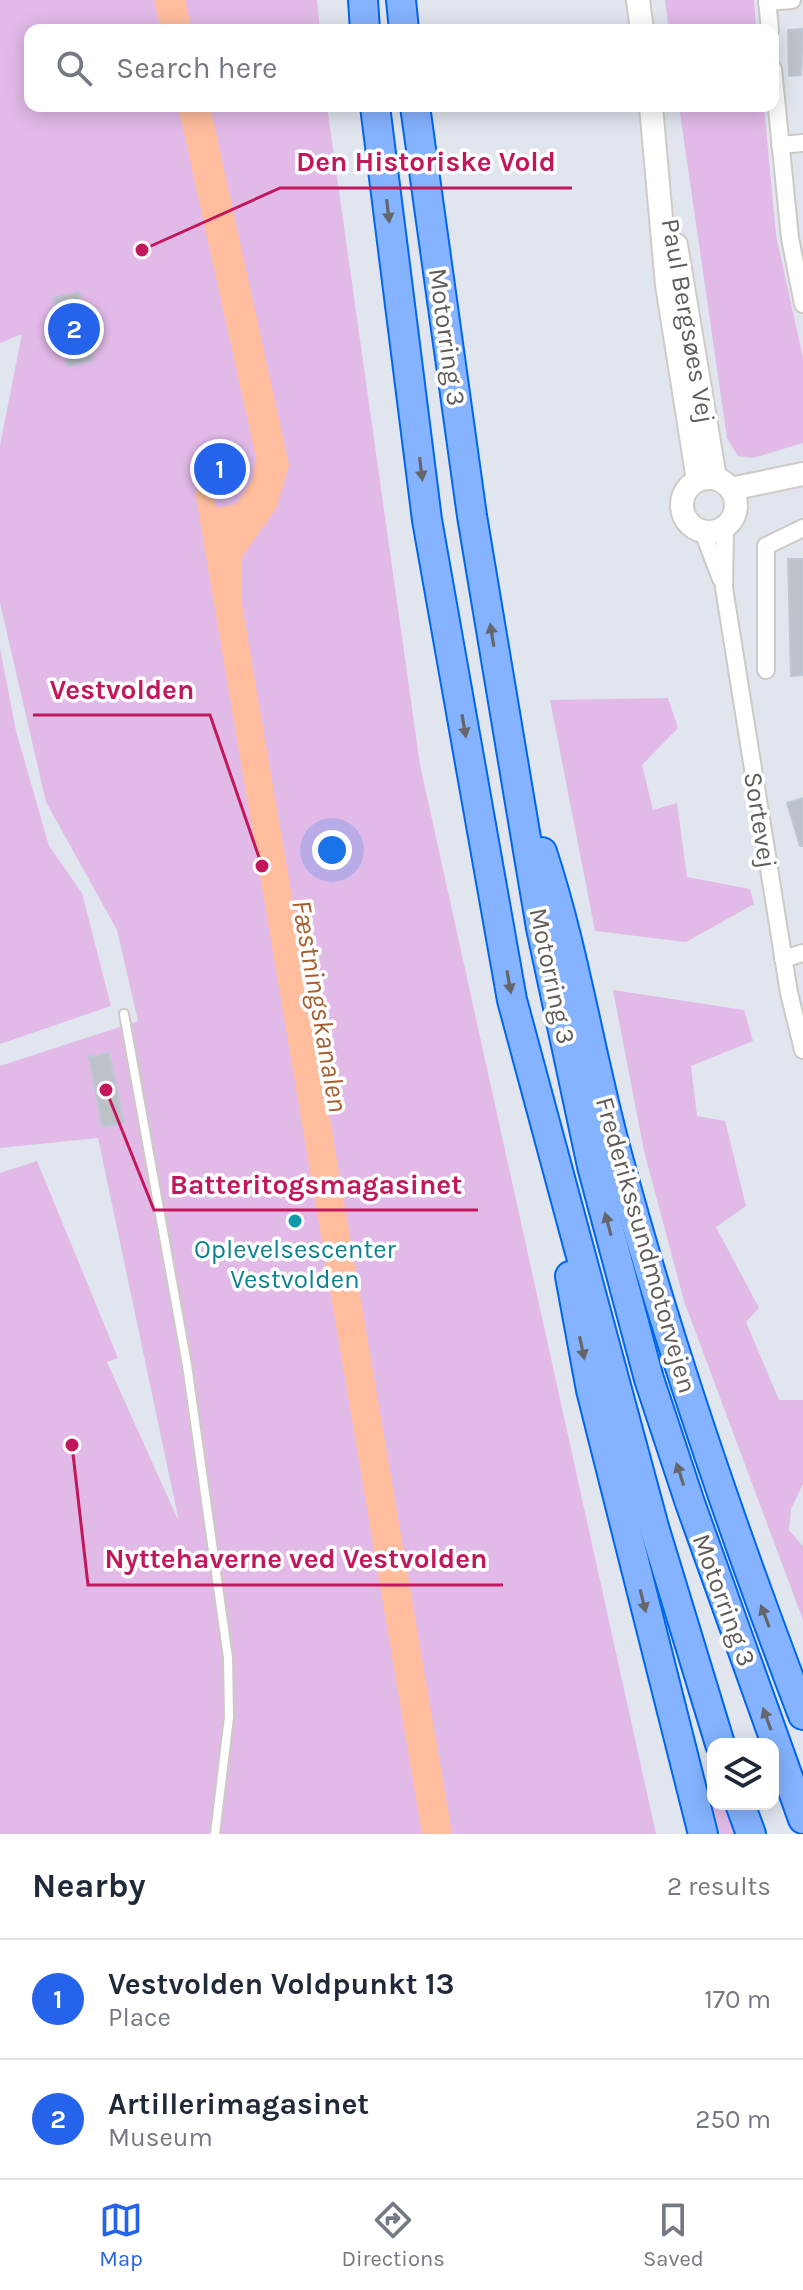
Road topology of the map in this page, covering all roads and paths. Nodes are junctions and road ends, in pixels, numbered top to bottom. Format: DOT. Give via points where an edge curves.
graph roads {
  1 [pos="363,0"];
  2 [pos="401,0"];
  3 [pos="638,0"];
  4 [pos="792,0"];
  5 [pos="767,1"];
  6 [pos="365,24"];
  7 [pos="403,24"];
  8 [pos="641,24"];
  9 [pos="769,24"];
  10 [pos="376,112"];
  11 [pos="416,112"];
  12 [pos="652,112"];
  13 [pos="777,112"];
  14 [pos="803,143"];
  15 [pos="780,145"];
  16 [pos="803,304"];
  17 [pos="797,476"];
  18 [pos="718,502"];
  19 [pos="803,528"];
  20 [pos="766,670"];
  21 [pos="514,767"];
  22 [pos="803,953"];
  23 [pos="783,959"];
  24 [pos="124,1014"];
  25 [pos="803,1050"];
  26 [pos="560,1187"];
  27 [pos="803,1715"];
  28 [pos="718,1738"];
  29 [pos="742,1810"];
  30 [pos="803,1819"];
  31 [pos="215,1834"];
  32 [pos="703,1834"];
  33 [pos="751,1834"];
  1 -- 6 [label="highway"];
  2 -- 7 [label="highway"];
  3 -- 8 [label="street"];
  4 -- 5 [label="street"];
  5 -- 9 [label="street"];
  10 -- 26 [label="highway, Motorring 3, one-way" via="427,520 512,1000"];
  21 -- 11 [label="highway, Motorring 3, one-way" via="472,516"];
  12 -- 18 [label="street, Paul Bergsøes Vej"];
  13 -- 15 [label="street"];
  14 -- 15 [label="street"];
  15 -- 16 [label="street"];
  17 -- 18 [label="street"];
  18 -- 23 [label="street, Sortevej" via="724,588"];
  19 -- 20 [label="street" via="766,546"];
  27 -- 21 [label="highway, Frederikssundmotorvejen, one-way" via="724,1508 679,1364 618,1158 564,918"];
  30 -- 21 [label="highway, Motorring 3, one-way" via="649,1379 592,1166 541,928"];
  22 -- 23 [label="street"];
  23 -- 25 [label="street, Sortevej"];
  24 -- 31 [label="lane" via="187,1365 228,1658 229,1717"];
  26 -- 28 [label="highway"];
  26 -- 32 [label="highway, one-way" via="574,1307 591,1390"];
  29 -- 33 [label="highway"];
}
